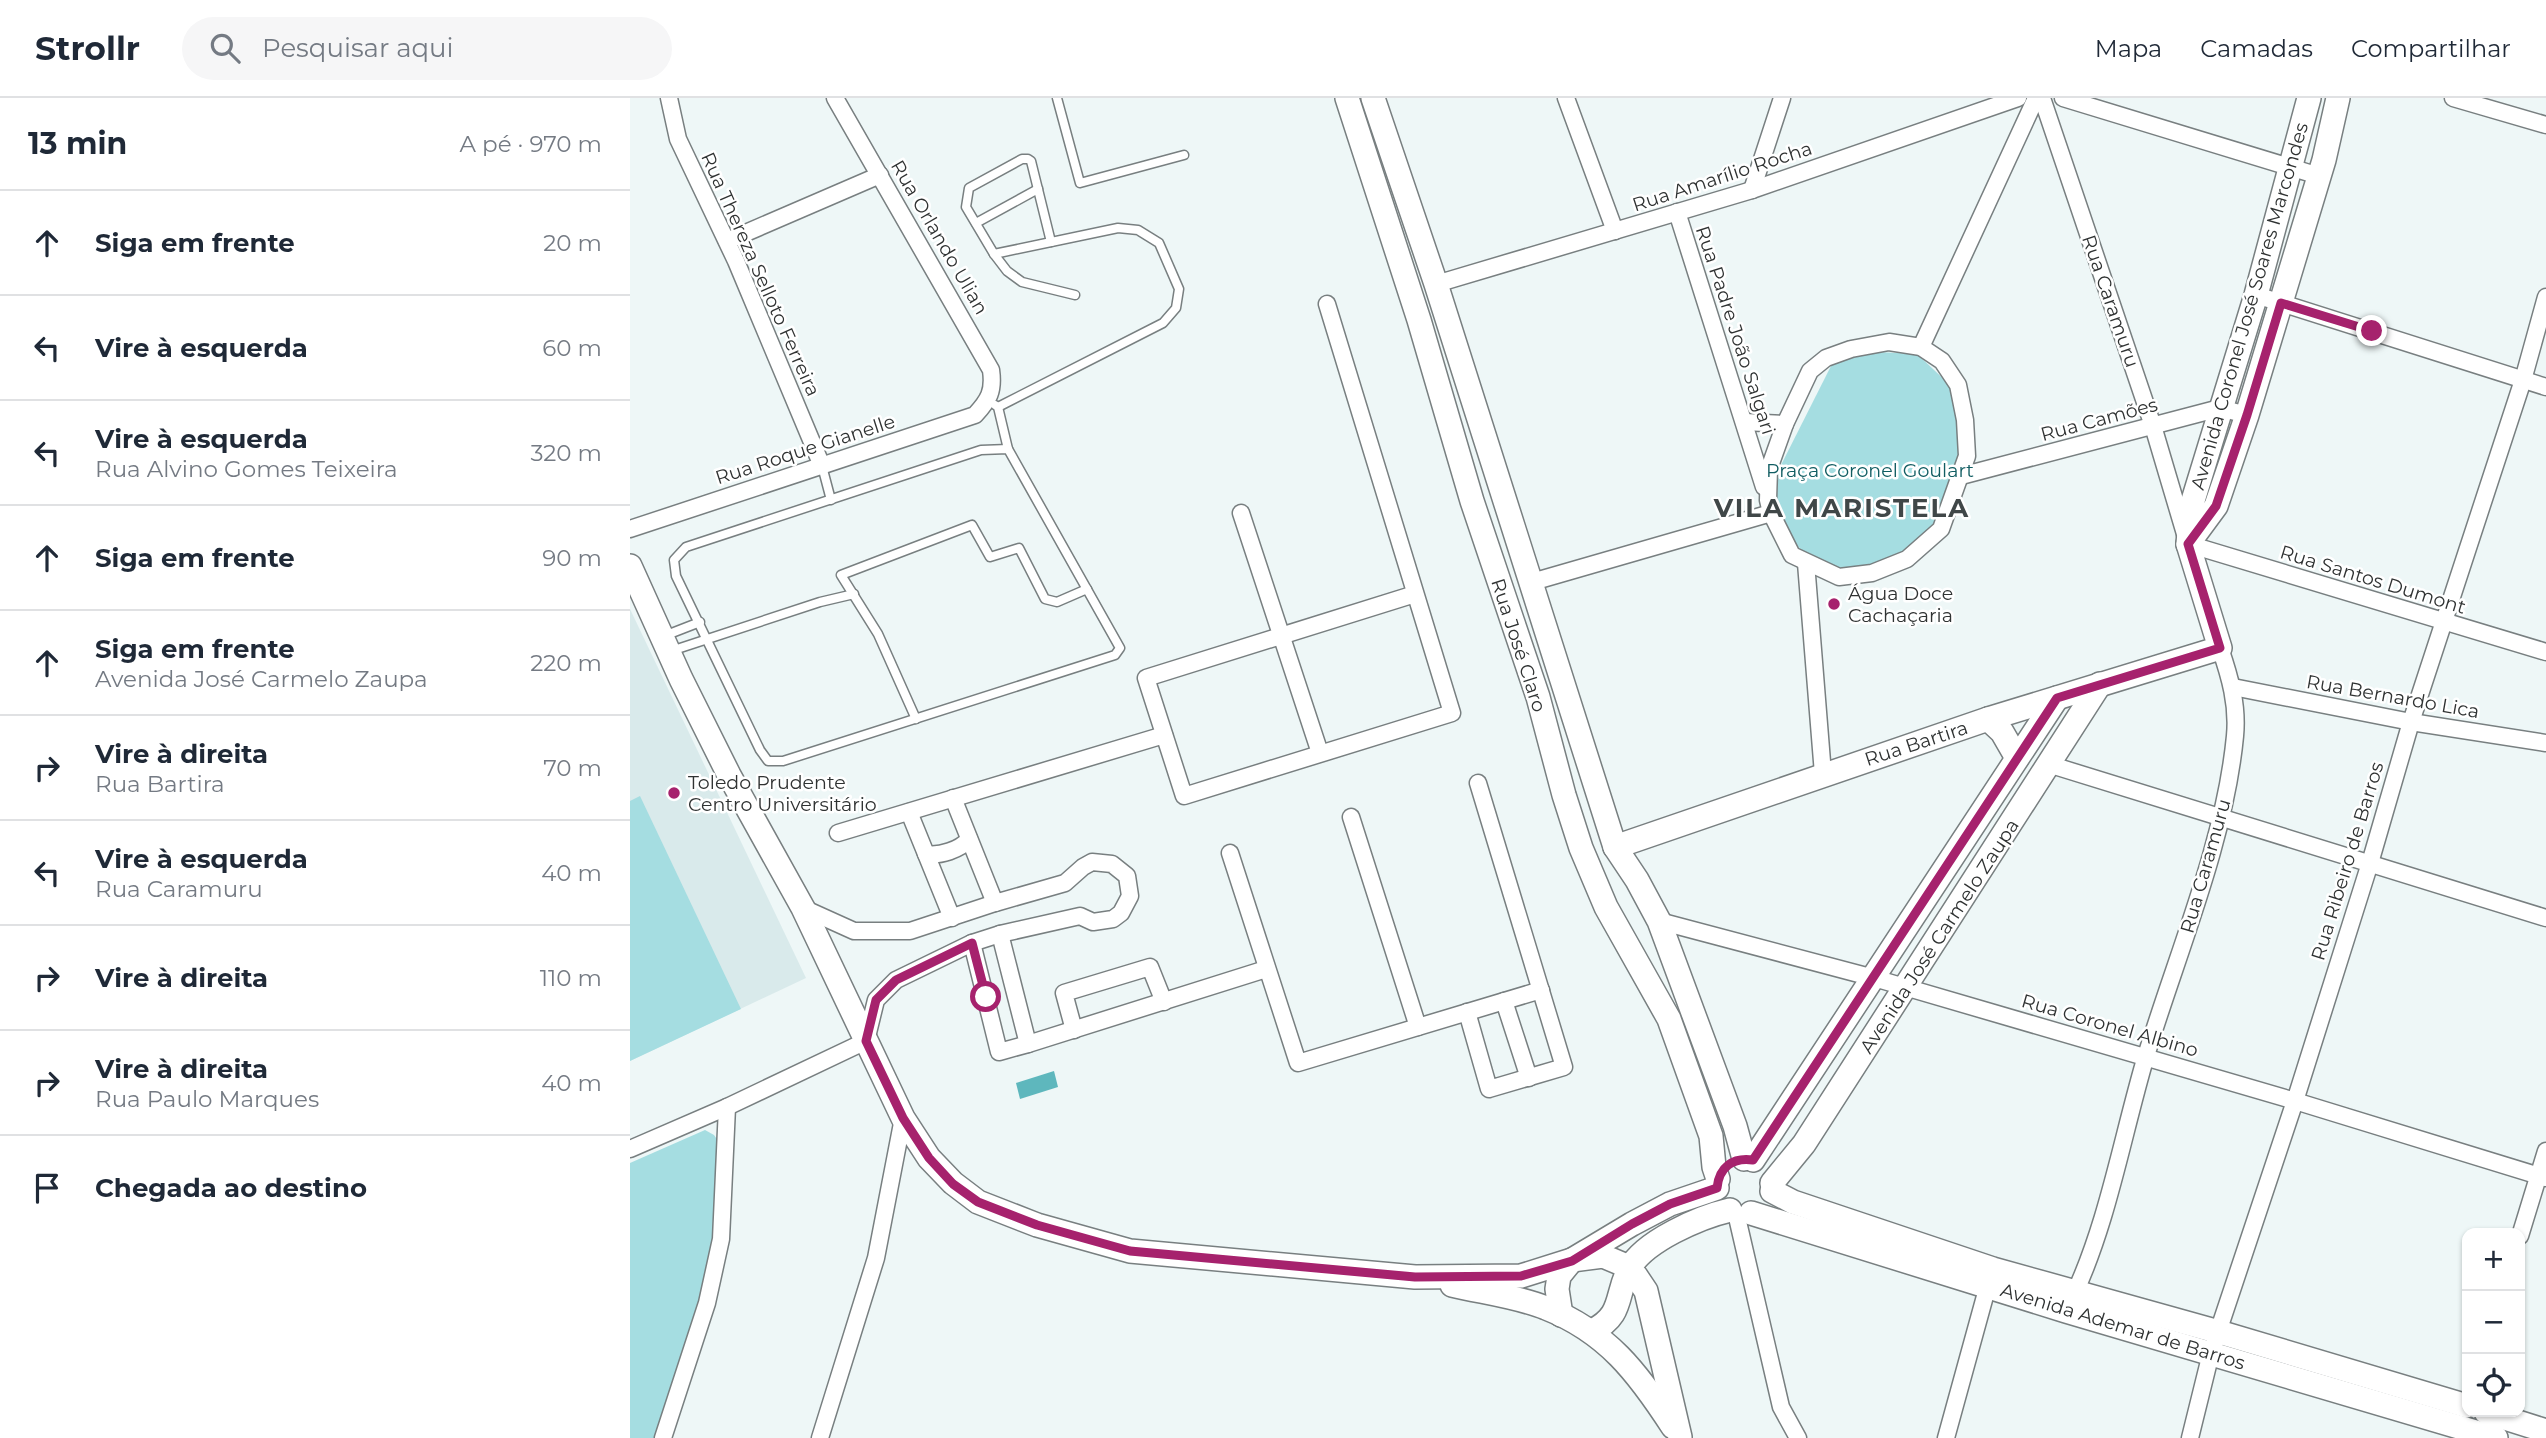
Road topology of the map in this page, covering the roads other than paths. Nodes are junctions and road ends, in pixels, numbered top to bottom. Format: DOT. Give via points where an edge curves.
graph roads {
  1 [pos="669,98"];
  2 [pos="835,98"];
  3 [pos="1057,98"];
  4 [pos="1347,98"];
  5 [pos="1373,98"];
  6 [pos="1566,98"];
  7 [pos="1782,98"];
  8 [pos="2018,98"];
  9 [pos="2036,98"];
  10 [pos="2042,98"];
  11 [pos="2063,98"];
  12 [pos="2309,98"];
  13 [pos="2338,98"];
  14 [pos="2453,98"];
  15 [pos="2546,125"];
  16 [pos="1184,155"];
  17 [pos="2290,167"];
  18 [pos="880,175"];
  19 [pos="2319,176"];
  20 [pos="1038,189"];
  21 [pos="1752,190"];
  22 [pos="1677,212"];
  23 [pos="976,223"];
  24 [pos="1615,231"];
  25 [pos="727,242"];
  26 [pos="1051,242"];
  27 [pos="994,254"];
  28 [pos="1436,284"];
  29 [pos="1075,295"];
  30 [pos="2256,295"];
  31 [pos="2546,297"];
  32 [pos="1327,303"];
  33 [pos="2281,303"];
  34 [pos="1921,347"];
  35 [pos="2523,380"];
  36 [pos="2546,387"];
  37 [pos="993,404"];
  38 [pos="2220,408"];
  39 [pos="2247,415"];
  40 [pos="1744,422"];
  41 [pos="1785,424"];
  42 [pos="2153,426"];
  43 [pos="1007,449"];
  44 [pos="822,466"];
  45 [pos="1961,476"];
  46 [pos="831,499"];
  47 [pos="1770,507"];
  48 [pos="1241,513"];
  49 [pos="630,529"];
  50 [pos="2188,544"];
  51 [pos="1806,563"];
  52 [pos="630,566"];
  53 [pos="1532,582"];
  54 [pos="1087,589"];
  55 [pos="854,594"];
  56 [pos="1415,594"];
  57 [pos="700,622"];
  58 [pos="2443,622"];
  59 [pos="1283,636"];
  60 [pos="707,639"];
  61 [pos="664,645"];
  62 [pos="2220,648"];
  63 [pos="2546,652"];
  64 [pos="2100,684"];
  65 [pos="2233,687"];
  66 [pos="2057,698"];
  67 [pos="916,719"];
  68 [pos="1988,719"];
  69 [pos="2411,722"];
  70 [pos="1164,735"];
  71 [pos="2546,743"];
  72 [pos="1320,754"];
  73 [pos="2017,758"];
  74 [pos="2048,764"];
  75 [pos="1823,774"];
  76 [pos="1478,783"];
  77 [pos="953,798"];
  78 [pos="909,812"];
  79 [pos="1351,817"];
  80 [pos="2222,819"];
  81 [pos="838,833"];
  82 [pos="970,839"];
  83 [pos="1615,847"];
  84 [pos="1230,853"];
  85 [pos="926,854"];
  86 [pos="2370,863"];
  87 [pos="995,903"];
  88 [pos="803,908"];
  89 [pos="952,918"];
  90 [pos="2546,918"];
  91 [pos="1659,921"];
  92 [pos="1000,934"];
  93 [pos="972,943"];
  94 [pos="1266,969"];
  95 [pos="1874,978"];
  96 [pos="1014,988"];
  97 [pos="1906,988"];
  98 [pos="1541,990"];
  99 [pos="986,997"];
  100 [pos="1504,1001"];
  101 [pos="1164,1002"];
  102 [pos="1467,1012"];
  103 [pos="1418,1027"];
  104 [pos="1074,1030"];
  105 [pos="866,1041"];
  106 [pos="1028,1044"];
  107 [pos="2146,1058"];
  108 [pos="1529,1077"];
  109 [pos="2295,1101"];
  110 [pos="727,1107"];
  111 [pos="903,1118"];
  112 [pos="630,1149"];
  113 [pos="2546,1151"];
  114 [pos="1749,1159"];
  115 [pos="2542,1177"];
  116 [pos="1717,1183"];
  117 [pos="1772,1187"];
  118 [pos="1739,1212"];
  119 [pos="2523,1228"];
  120 [pos="1572,1261"];
  121 [pos="1629,1270"];
  122 [pos="1415,1277"];
  123 [pos="1990,1278"];
  124 [pos="2071,1301"];
  125 [pos="1561,1315"];
  126 [pos="1592,1331"];
  127 [pos="2215,1342"];
  128 [pos="2502,1417"];
  129 [pos="2464,1420"];
  130 [pos="2546,1431"];
  131 [pos="1680,1437"];
  132 [pos="663,1438"];
  133 [pos="820,1438"];
  134 [pos="1798,1438"];
  135 [pos="1946,1438"];
  136 [pos="2190,1438"];
  137 [pos="2496,1438"];
  1 -- 25 [label="street, Rua Thereza Selloto Ferreira" via="678,139"];
  2 -- 18 [label="street, Rua Orlando Ulian"];
  3 -- 16 [label="lane" via="1080,183"];
  4 -- 116 [label="street, Rua José Claro" via="1538,697 1581,848 1606,907 1670,1019 1711,1136"];
  5 -- 28 [label="street, Rua José Claro"];
  6 -- 24 [label="street"];
  7 -- 21 [label="street"];
  8 -- 21 [label="street, Rua Amarílio Rocha"];
  9 -- 34 [label="street"];
  10 -- 42 [label="street, Rua Caramuru"];
  11 -- 17 [label="street"];
  12 -- 17 [label="street, Avenida Coronel José Soares Marcondes"];
  13 -- 19 [label="street, Avenida Coronel José Soares Marcondes"];
  14 -- 15 [label="street"];
  17 -- 19 [label="street"];
  17 -- 30 [label="street, Avenida Coronel José Soares Marcondes"];
  18 -- 25 [label="street"];
  18 -- 37 [label="street, Rua Orlando Ulian" via="991,370"];
  19 -- 33 [label="street, Avenida Coronel José Soares Marcondes"];
  20 -- 23 [label="lane"];
  20 -- 23 [label="lane" via="1028,159 969,188 966,207"];
  20 -- 26 [label="lane"];
  21 -- 22 [label="street, Rua Amarílio Rocha"];
  22 -- 24 [label="street, Rua Amarílio Rocha"];
  22 -- 40 [label="street, Rua Padre João Salgari"];
  23 -- 27 [label="lane"];
  24 -- 28 [label="street, Rua Amarílio Rocha"];
  25 -- 44 [label="street, Rua Thereza Selloto Ferreira"];
  26 -- 27 [label="lane"];
  26 -- 37 [label="lane" via="1118,228 1138,230 1159,243 1179,289 1176,308 1163,323"];
  27 -- 29 [label="lane" via="1022,282"];
  28 -- 53 [label="street, Rua José Claro"];
  30 -- 33 [label="street"];
  30 -- 38 [label="street, Avenida Coronel José Soares Marcondes"];
  31 -- 35 [label="street, Rua Ribeiro de Barros"];
  32 -- 56 [label="street"];
  33 -- 35 [label="street"];
  33 -- 39 [label="street, Avenida Coronel José Soares Marcondes"];
  34 -- 41 [label="street" via="1889,342 1826,358 1810,371"];
  34 -- 45 [label="street" via="1942,361 1958,385 1968,456"];
  35 -- 36 [label="street"];
  35 -- 58 [label="street, Rua Ribeiro de Barros"];
  37 -- 43 [label="lane"];
  37 -- 44 [label="street, Rua Roque Gianelle" via="975,415"];
  38 -- 39 [label="street, Rua Camões"];
  38 -- 42 [label="street, Rua Camões"];
  38 -- 50 [label="street, Avenida Coronel José Soares Marcondes" via="2193,500"];
  39 -- 50 [label="street, Avenida Coronel José Soares Marcondes" via="2216,506"];
  40 -- 41 [label="street"];
  40 -- 47 [label="street, Rua Padre João Salgari"];
  41 -- 47 [label="street" via="1769,469"];
  42 -- 45 [label="street, Rua Camões"];
  42 -- 50 [label="street, Rua Caramuru"];
  43 -- 46 [label="lane" via="981,450"];
  43 -- 54 [label="lane"];
  44 -- 46 [label="lane"];
  44 -- 49 [label="street, Rua Roque Gianelle"];
  45 -- 51 [label="street" via="1941,529 1908,559 1872,573 1839,577"];
  46 -- 57 [label="lane" via="686,547 674,560 676,576"];
  47 -- 51 [label="street" via="1792,555"];
  47 -- 53 [label="street"];
  48 -- 59 [label="street"];
  50 -- 58 [label="street, Rua Santos Dumont"];
  50 -- 62 [label="street, Rua Caramuru"];
  51 -- 75 [label="street"];
  52 -- 61 [label="street"];
  53 -- 83 [label="street, Rua José Claro"];
  54 -- 55 [label="lane" via="1057,602 1045,599 1019,548 990,557 972,525 841,575"];
  54 -- 67 [label="lane" via="1120,648 1115,655"];
  55 -- 60 [label="lane"];
  55 -- 67 [label="lane" via="878,634"];
  56 -- 59 [label="street"];
  56 -- 72 [label="street" via="1452,713"];
  57 -- 60 [label="lane"];
  57 -- 61 [label="lane"];
  58 -- 63 [label="street, Rua Santos Dumont"];
  58 -- 69 [label="street, Rua Ribeiro de Barros"];
  59 -- 70 [label="street" via="1146,678"];
  59 -- 72 [label="street"];
  60 -- 61 [label="lane"];
  60 -- 67 [label="lane" via="768,761 783,761"];
  61 -- 88 [label="street"];
  62 -- 64 [label="street, Rua Bartira"];
  62 -- 65 [label="street, Rua Caramuru"];
  64 -- 66 [label="street, Rua Bartira"];
  64 -- 74 [label="street, Avenida José Carmelo Zaupa"];
  65 -- 69 [label="street, Rua Bernardo Lica"];
  65 -- 80 [label="street, Rua Caramuru" via="2235,734"];
  66 -- 68 [label="street, Rua Bartira"];
  66 -- 73 [label="street, Avenida José Carmelo Zaupa"];
  68 -- 73 [label="street"];
  68 -- 75 [label="street, Rua Bartira"];
  69 -- 71 [label="street, Rua Bernardo Lica"];
  69 -- 86 [label="street, Rua Ribeiro de Barros"];
  70 -- 72 [label="street" via="1184,796"];
  70 -- 77 [label="street"];
  73 -- 95 [label="street, Avenida José Carmelo Zaupa"];
  74 -- 80 [label="street"];
  74 -- 97 [label="street, Avenida José Carmelo Zaupa"];
  75 -- 83 [label="street, Rua Bartira"];
  76 -- 98 [label="street"];
  77 -- 78 [label="street"];
  77 -- 82 [label="street"];
  78 -- 81 [label="street"];
  78 -- 85 [label="street"];
  79 -- 103 [label="street"];
  80 -- 86 [label="street"];
  80 -- 107 [label="street, Rua Caramuru"];
  82 -- 85 [label="street" via="963,847"];
  82 -- 87 [label="street"];
  83 -- 91 [label="street, Rua José Claro"];
  84 -- 94 [label="street"];
  85 -- 89 [label="street"];
  86 -- 90 [label="street"];
  86 -- 109 [label="street, Rua Ribeiro de Barros"];
  87 -- 89 [label="street"];
  87 -- 92 [label="street" via="1065,883 1092,862 1112,864 1130,886 1127,905 1113,919 1093,922 1080,916"];
  88 -- 89 [label="street" via="853,931 910,931"];
  88 -- 105 [label="street"];
  91 -- 95 [label="street, Rua Coronel Albino"];
  91 -- 114 [label="street, Rua José Claro"];
  92 -- 93 [label="street"];
  92 -- 96 [label="street"];
  93 -- 99 [label="street"];
  93 -- 105 [label="street" via="896,980 876,1000"];
  94 -- 101 [label="street"];
  94 -- 103 [label="street" via="1298,1063"];
  95 -- 97 [label="street, Rua Coronel Albino"];
  95 -- 114 [label="street, Avenida José Carmelo Zaupa"];
  96 -- 99 [label="street"];
  96 -- 106 [label="street"];
  97 -- 107 [label="street, Rua Coronel Albino"];
  97 -- 117 [label="street, Avenida José Carmelo Zaupa"];
  98 -- 100 [label="street"];
  98 -- 108 [label="street" via="1564,1067"];
  99 -- 106 [label="street" via="999,1052"];
  100 -- 102 [label="street"];
  100 -- 108 [label="street"];
  101 -- 104 [label="street"];
  101 -- 104 [label="street" via="1150,967 1063,993"];
  102 -- 103 [label="street"];
  102 -- 108 [label="street" via="1489,1089"];
  104 -- 106 [label="street"];
  105 -- 110 [label="street"];
  105 -- 111 [label="street"];
  107 -- 109 [label="street, Rua Coronel Albino"];
  107 -- 124 [label="street, Rua Caramuru" via="2098,1229"];
  109 -- 115 [label="street, Rua Coronel Albino"];
  109 -- 127 [label="street, Rua Ribeiro de Barros"];
  110 -- 112 [label="street"];
  110 -- 132 [label="street" via="722,1238 707,1303"];
  111 -- 122 [label="street" via="953,1184 978,1202 1037,1225 1130,1251"];
  111 -- 133 [label="street" via="876,1258"];
  113 -- 115 [label="street"];
  114 -- 116 [label="street" via="1727,1164"];
  114 -- 117 [label="street" via="1766,1169"];
  115 -- 119 [label="street"];
  116 -- 118 [label="street" via="1723,1204"];
  116 -- 120 [label="street" via="1632,1224"];
  117 -- 118 [label="street" via="1765,1205"];
  117 -- 123 [label="street, Avenida Ademar de Barros" via="1793,1202"];
  118 -- 121 [label="street" via="1715,1213 1654,1244"];
  118 -- 123 [label="street, Avenida Ademar de Barros"];
  118 -- 134 [label="street" via="1781,1407"];
  120 -- 121 [label="street" via="1604,1256"];
  120 -- 122 [label="street" via="1521,1276"];
  120 -- 125 [label="street" via="1559,1276"];
  121 -- 126 [label="street" via="1612,1317"];
  121 -- 131 [label="street" via="1646,1291"];
  122 -- 125 [label="street" via="1545,1307"];
  123 -- 124 [label="street, Avenida Ademar de Barros"];
  123 -- 135 [label="street"];
  124 -- 127 [label="street, Avenida Ademar de Barros"];
  125 -- 126 [label="street"];
  126 -- 131 [label="street" via="1625,1360"];
  127 -- 129 [label="street, Avenida Ademar de Barros"];
  127 -- 136 [label="street, Rua Ribeiro de Barros"];
  128 -- 130 [label="street"];
  129 -- 137 [label="street, Avenida Ademar de Barros"];
}
